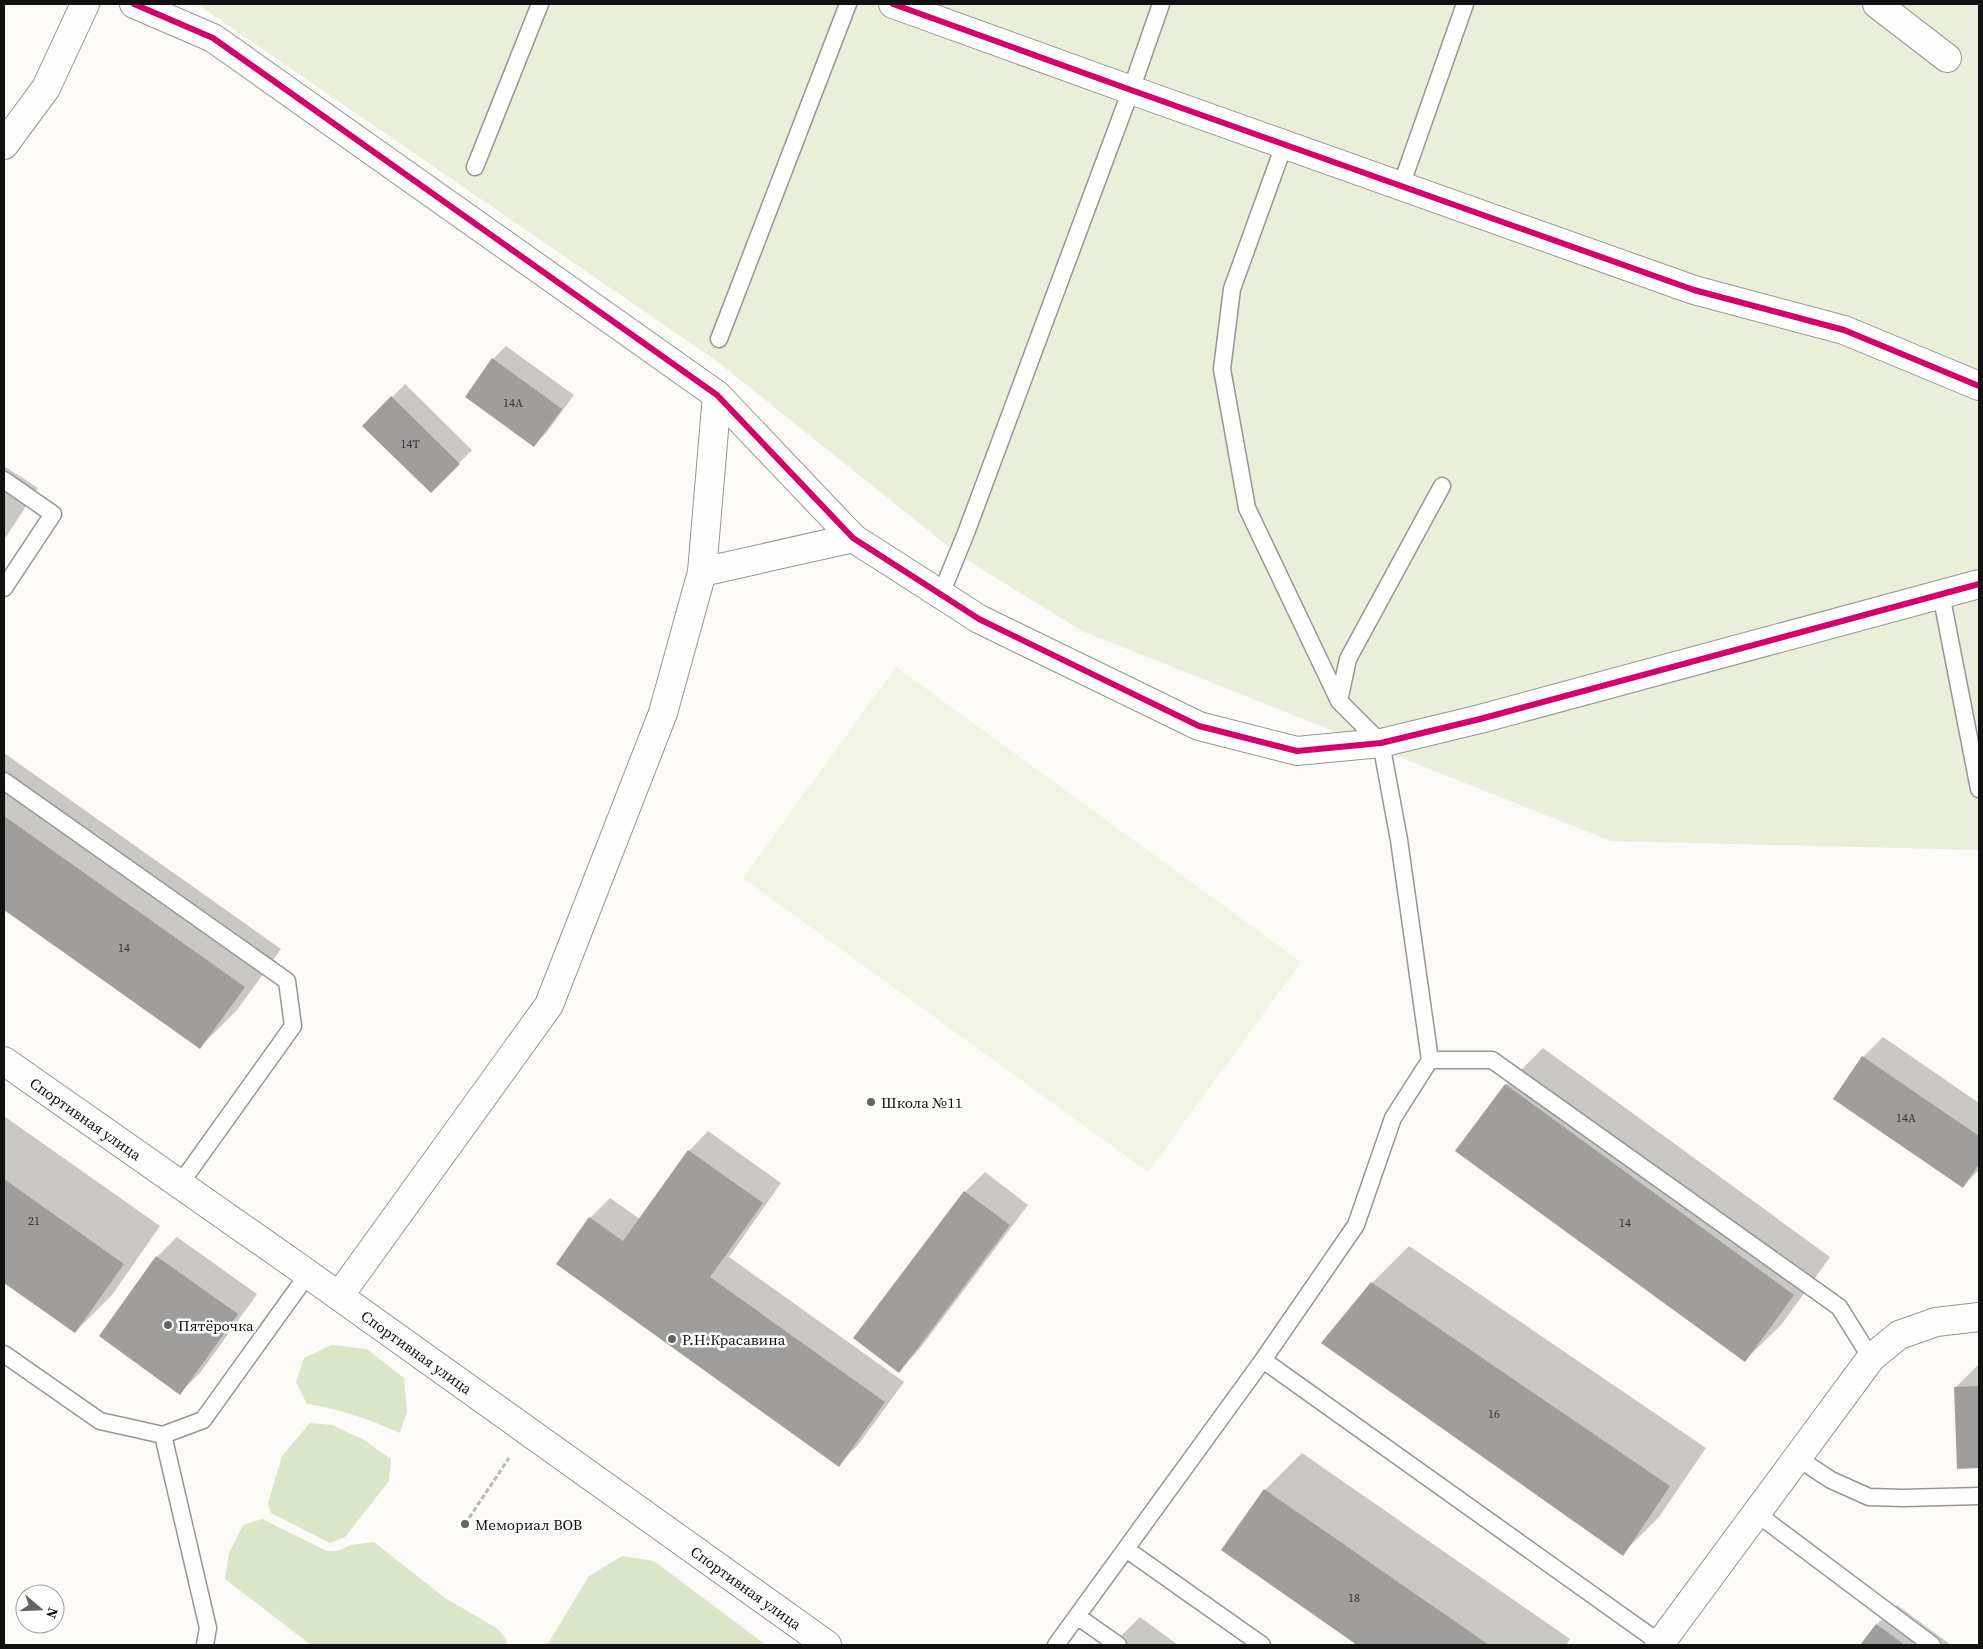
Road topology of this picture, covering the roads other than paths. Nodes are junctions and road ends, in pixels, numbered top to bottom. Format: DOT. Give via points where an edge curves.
graph roads {
  1 [pos="85,4"];
  2 [pos="134,4"];
  3 [pos="540,4"];
  4 [pos="848,4"];
  5 [pos="893,4"];
  6 [pos="1161,4"];
  7 [pos="1465,4"];
  8 [pos="1877,4"];
  9 [pos="1947,58"];
  10 [pos="1131,90"];
  11 [pos="4,145"];
  12 [pos="1284,145"];
  13 [pos="476,167"];
  14 [pos="1401,186"];
  15 [pos="719,339"];
  16 [pos="1979,386"];
  17 [pos="717,395"];
  18 [pos="4,480"];
  19 [pos="1442,486"];
  20 [pos="853,538"];
  21 [pos="702,572"];
  22 [pos="1979,584"];
  23 [pos="4,588"];
  24 [pos="941,594"];
  25 [pos="1941,594"];
  26 [pos="1339,701"];
  27 [pos="1380,743"];
  28 [pos="4,781"];
  29 [pos="1979,789"];
  30 [pos="1430,1060"];
  31 [pos="4,1062"];
  32 [pos="180,1184"];
  33 [pos="308,1274"];
  34 [pos="339,1296"];
  35 [pos="1979,1317"];
  36 [pos="4,1354"];
  37 [pos="1870,1358"];
  38 [pos="1263,1360"];
  39 [pos="163,1434"];
  40 [pos="1796,1457"];
  41 [pos="1979,1496"];
  42 [pos="1756,1513"];
  43 [pos="1126,1549"];
  44 [pos="1077,1616"];
  45 [pos="1659,1644"];
  46 [pos="205,1645"];
  47 [pos="827,1645"];
  48 [pos="1056,1645"];
  49 [pos="1118,1645"];
  50 [pos="1262,1645"];
  51 [pos="1932,1645"];
  1 -- 11 [label="street" via="46,88"];
  2 -- 17 [label="street" via="213,38"];
  3 -- 13 [label="lane"];
  4 -- 15 [label="lane"];
  5 -- 10 [label="street"];
  6 -- 10 [label="lane"];
  7 -- 14 [label="lane"];
  8 -- 9 [label="street"];
  10 -- 12 [label="street"];
  10 -- 24 [label="lane"];
  12 -- 14 [label="street"];
  12 -- 26 [label="lane" via="1232,289 1222,369 1247,508"];
  14 -- 16 [label="street" via="1694,290 1844,330"];
  17 -- 20 [label="street"];
  17 -- 21 [label="street"];
  18 -- 23 [label="lane" via="53,514"];
  19 -- 26 [label="lane" via="1348,659"];
  20 -- 21 [label="street"];
  20 -- 24 [label="street"];
  21 -- 34 [label="street" via="663,712 549,1005"];
  22 -- 25 [label="street"];
  24 -- 27 [label="street" via="979,618 1199,726 1297,751"];
  25 -- 27 [label="street"];
  25 -- 29 [label="lane"];
  26 -- 27 [label="lane"];
  27 -- 30 [label="lane" via="1399,840"];
  28 -- 32 [label="lane" via="287,981 294,1026"];
  30 -- 37 [label="lane" via="1492,1060 1839,1307"];
  30 -- 38 [label="lane" via="1393,1118 1356,1225"];
  31 -- 32 [label="street, Спортивная улица"];
  32 -- 33 [label="street, Спортивная улица"];
  33 -- 34 [label="street, Спортивная улица"];
  33 -- 39 [label="lane" via="203,1420"];
  34 -- 47 [label="street, Спортивная улица"];
  35 -- 37 [label="street" via="1936,1322 1899,1335"];
  36 -- 39 [label="lane" via="100,1421"];
  37 -- 40 [label="street"];
  38 -- 43 [label="lane"];
  38 -- 45 [label="lane"];
  39 -- 46 [label="lane" via="208,1628"];
  40 -- 41 [label="lane" via="1831,1480 1869,1497"];
  40 -- 42 [label="street"];
  42 -- 45 [label="street"];
  42 -- 51 [label="lane"];
  43 -- 44 [label="lane"];
  43 -- 50 [label="lane"];
  44 -- 48 [label="lane"];
  44 -- 49 [label="lane"];
}
